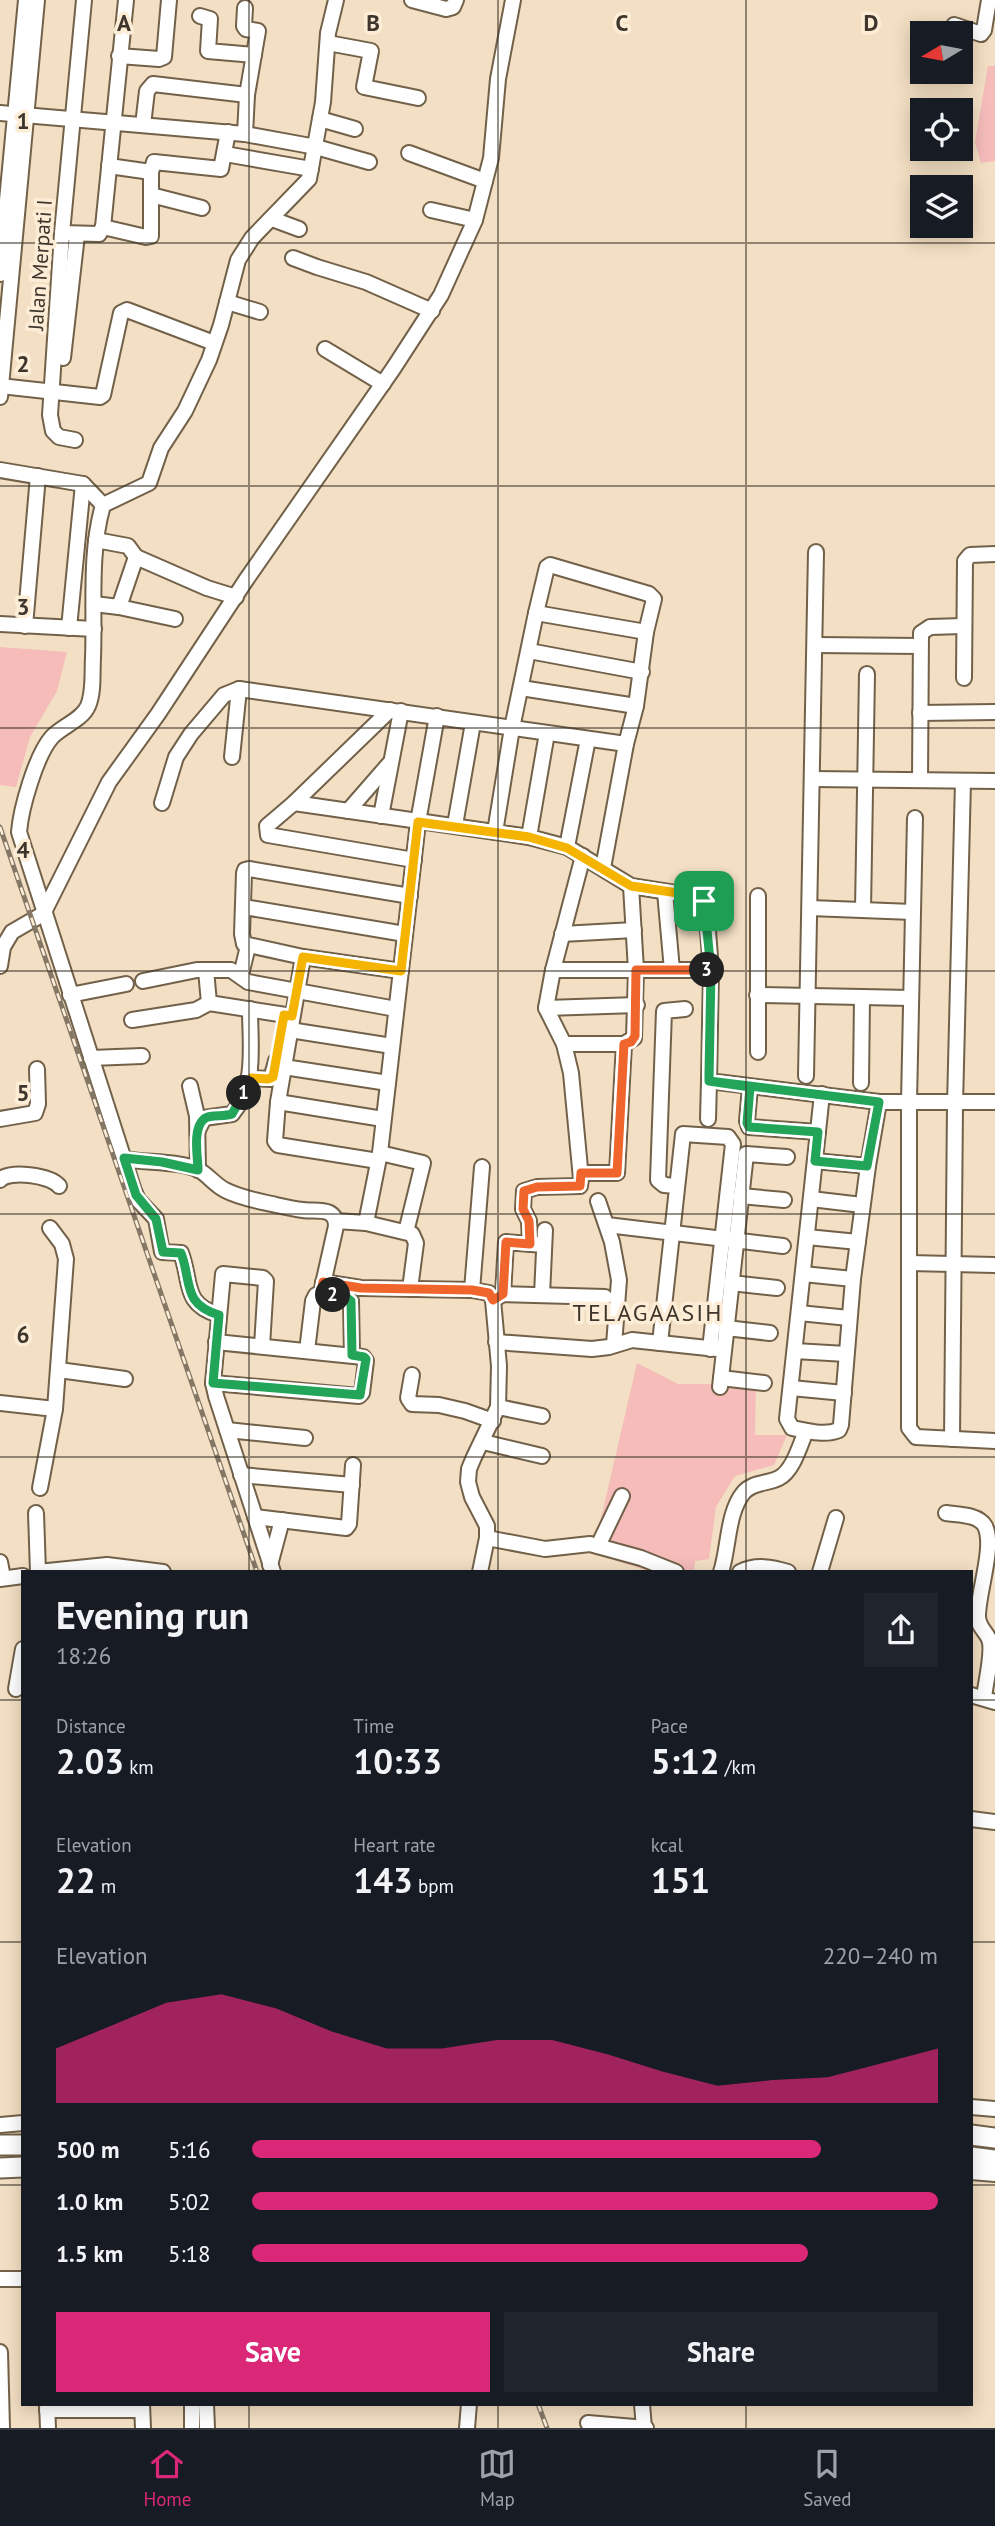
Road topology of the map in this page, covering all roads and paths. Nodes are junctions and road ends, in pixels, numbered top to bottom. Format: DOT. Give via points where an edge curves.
graph roads {
  1 [pos="26,0"];
  2 [pos="37,0"];
  3 [pos="84,0"];
  4 [pos="126,0"];
  5 [pos="169,0"];
  6 [pos="336,0"];
  7 [pos="412,0"];
  8 [pos="418,0"];
  9 [pos="456,0"];
  10 [pos="513,0"];
  11 [pos="989,0"];
  12 [pos="244,8"];
  13 [pos="200,16"];
  14 [pos="973,31"];
  15 [pos="328,43"];
  16 [pos="254,55"];
  17 [pos="119,56"];
  18 [pos="247,94"];
  19 [pos="418,98"];
  20 [pos="14,114"];
  21 [pos="320,119"];
  22 [pos="73,120"];
  23 [pos="112,122"];
  24 [pos="143,125"];
  25 [pos="355,129"];
  26 [pos="228,132"];
  27 [pos="245,134"];
  28 [pos="316,147"];
  29 [pos="409,153"];
  30 [pos="225,154"];
  31 [pos="369,162"];
  32 [pos="109,166"];
  33 [pos="311,169"];
  34 [pos="151,172"];
  35 [pos="485,181"];
  36 [pos="151,195"];
  37 [pos="202,208"];
  38 [pos="431,210"];
  39 [pos="272,219"];
  40 [pos="475,220"];
  41 [pos="103,227"];
  42 [pos="299,229"];
  43 [pos="62,233"];
  44 [pos="77,234"];
  45 [pos="293,258"];
  46 [pos="3,273"];
  47 [pos="227,302"];
  48 [pos="432,311"];
  49 [pos="260,312"];
  50 [pos="214,343"];
  51 [pos="325,349"];
  52 [pos="383,384"];
  53 [pos="0,390"];
  54 [pos="56,393"];
  55 [pos="75,440"];
  56 [pos="0,470"];
  57 [pos="37,476"];
  58 [pos="83,484"];
  59 [pos="103,505"];
  60 [pos="96,540"];
  61 [pos="816,552"];
  62 [pos="995,554"];
  63 [pos="136,557"];
  64 [pos="236,597"];
  65 [pos="94,604"];
  66 [pos="119,607"];
  67 [pos="536,613"];
  68 [pos="175,619"];
  69 [pos="0,624"];
  70 [pos="25,626"];
  71 [pos="963,626"];
  72 [pos="69,628"];
  73 [pos="94,629"];
  74 [pos="646,632"];
  75 [pos="815,645"];
  76 [pos="920,646"];
  77 [pos="529,651"];
  78 [pos="642,671"];
  79 [pos="867,674"];
  80 [pos="964,678"];
  81 [pos="521,688"];
  82 [pos="239,689"];
  83 [pos="636,706"];
  84 [pos="395,710"];
  85 [pos="995,712"];
  86 [pos="920,713"];
  87 [pos="437,716"];
  88 [pos="473,723"];
  89 [pos="512,728"];
  90 [pos="547,733"];
  91 [pos="588,739"];
  92 [pos="626,744"];
  93 [pos="232,757"];
  94 [pos="390,763"];
  95 [pos="812,779"];
  96 [pos="867,780"];
  97 [pos="920,780"];
  98 [pos="963,781"];
  99 [pos="995,781"];
  100 [pos="162,803"];
  101 [pos="294,803"];
  102 [pos="348,811"];
  103 [pos="381,816"];
  104 [pos="915,818"];
  105 [pos="418,822"];
  106 [pos="455,825"];
  107 [pos="495,832"];
  108 [pos="529,837"];
  109 [pos="567,848"];
  110 [pos="583,856"];
  111 [pos="414,860"];
  112 [pos="603,868"];
  113 [pos="631,886"];
  114 [pos="665,892"];
  115 [pos="410,896"];
  116 [pos="758,896"];
  117 [pos="244,906"];
  118 [pos="810,908"];
  119 [pos="863,910"];
  120 [pos="913,912"];
  121 [pos="43,914"];
  122 [pos="634,930"];
  123 [pos="405,934"];
  124 [pos="562,934"];
  125 [pos="248,946"];
  126 [pos="303,957"];
  127 [pos="0,967"];
  128 [pos="206,970"];
  129 [pos="552,970"];
  130 [pos="636,970"];
  131 [pos="672,970"];
  132 [pos="711,970"];
  133 [pos="401,971"];
  134 [pos="241,975"];
  135 [pos="143,981"];
  136 [pos="126,984"];
  137 [pos="296,992"];
  138 [pos="70,995"];
  139 [pos="757,995"];
  140 [pos="809,996"];
  141 [pos="862,998"];
  142 [pos="911,998"];
  143 [pos="209,1003"];
  144 [pos="637,1005"];
  145 [pos="546,1007"];
  146 [pos="250,1009"];
  147 [pos="397,1009"];
  148 [pos="685,1009"];
  149 [pos="132,1020"];
  150 [pos="289,1020"];
  151 [pos="564,1044"];
  152 [pos="624,1044"];
  153 [pos="392,1046"];
  154 [pos="758,1052"];
  155 [pos="142,1056"];
  156 [pos="91,1058"];
  157 [pos="284,1067"];
  158 [pos="37,1069"];
  159 [pos="806,1076"];
  160 [pos="251,1078"];
  161 [pos="709,1081"];
  162 [pos="388,1083"];
  163 [pos="861,1083"];
  164 [pos="190,1086"];
  165 [pos="750,1087"];
  166 [pos="822,1094"];
  167 [pos="278,1102"];
  168 [pos="879,1102"];
  169 [pos="909,1102"];
  170 [pos="956,1102"];
  171 [pos="995,1102"];
  172 [pos="0,1119"];
  173 [pos="383,1119"];
  174 [pos="708,1119"];
  175 [pos="198,1130"];
  176 [pos="658,1130"];
  177 [pos="818,1132"];
  178 [pos="683,1134"];
  179 [pos="379,1157"];
  180 [pos="787,1157"];
  181 [pos="124,1158"];
  182 [pos="815,1161"];
  183 [pos="867,1166"];
  184 [pos="482,1167"];
  185 [pos="198,1170"];
  186 [pos="581,1173"];
  187 [pos="0,1180"];
  188 [pos="59,1186"];
  189 [pos="677,1186"];
  190 [pos="741,1196"];
  191 [pos="811,1199"];
  192 [pos="784,1200"];
  193 [pos="598,1201"];
  194 [pos="862,1205"];
  195 [pos="336,1221"];
  196 [pos="366,1223"];
  197 [pos="607,1225"];
  198 [pos="50,1228"];
  199 [pos="630,1229"];
  200 [pos="406,1232"];
  201 [pos="674,1234"];
  202 [pos="807,1237"];
  203 [pos="540,1240"];
  204 [pos="729,1240"];
  205 [pos="858,1242"];
  206 [pos="783,1246"];
  207 [pos="616,1259"];
  208 [pos="909,1263"];
  209 [pos="954,1264"];
  210 [pos="995,1265"];
  211 [pos="803,1274"];
  212 [pos="853,1279"];
  213 [pos="731,1283"];
  214 [pos="322,1287"];
  215 [pos="778,1288"];
  216 [pos="410,1289"];
  217 [pos="472,1290"];
  218 [pos="542,1294"];
  219 [pos="498,1297"];
  220 [pos="605,1297"];
  221 [pos="799,1314"];
  222 [pos="219,1315"];
  223 [pos="849,1318"];
  224 [pos="726,1328"];
  225 [pos="770,1333"];
  226 [pos="216,1342"];
  227 [pos="496,1342"];
  228 [pos="660,1343"];
  229 [pos="614,1345"];
  230 [pos="262,1346"];
  231 [pos="717,1349"];
  232 [pos="307,1351"];
  233 [pos="795,1351"];
  234 [pos="846,1354"];
  235 [pos="352,1355"];
  236 [pos="59,1370"];
  237 [pos="412,1374"];
  238 [pos="125,1379"];
  239 [pos="213,1383"];
  240 [pos="764,1383"];
  241 [pos="791,1388"];
  242 [pos="844,1393"];
  243 [pos="0,1403"];
  244 [pos="55,1409"];
  245 [pos="496,1414"];
  246 [pos="542,1416"];
  247 [pos="227,1430"];
  248 [pos="806,1431"];
  249 [pos="305,1438"];
  250 [pos="952,1439"];
  251 [pos="995,1441"];
  252 [pos="482,1442"];
  253 [pos="542,1456"];
  254 [pos="354,1465"];
  255 [pos="241,1475"];
  256 [pos="352,1485"];
  257 [pos="40,1488"];
  258 [pos="622,1496"];
  259 [pos="36,1513"];
  260 [pos="946,1513"];
  261 [pos="255,1517"];
  262 [pos="836,1518"];
  263 [pos="282,1520"];
  264 [pos="487,1538"];
  265 [pos="598,1546"];
  266 [pos="0,1562"];
  267 [pos="272,1568"];
  268 [pos="38,1570"];
  269 [pos="45,1570"];
  270 [pos="147,1570"];
  271 [pos="480,1570"];
  272 [pos="671,1570"];
  273 [pos="721,1570"];
  274 [pos="745,1570"];
  275 [pos="781,1570"];
  276 [pos="821,1570"];
  277 [pos="21,1576"];
  278 [pos="1,1578"];
  279 [pos="992,1642"];
  280 [pos="21,1660"];
  281 [pos="16,1689"];
  282 [pos="983,1698"];
  283 [pos="973,1819"];
  284 [pos="995,1822"];
  285 [pos="973,2107"];
  286 [pos="995,2109"];
  287 [pos="21,2123"];
  288 [pos="0,2125"];
  289 [pos="973,2135"];
  290 [pos="995,2138"];
  291 [pos="21,2144"];
  292 [pos="1,2145"];
  293 [pos="973,2157"];
  294 [pos="995,2161"];
  295 [pos="973,2172"];
  296 [pos="995,2174"];
  297 [pos="0,2278"];
  298 [pos="21,2279"];
  299 [pos="0,2352"];
  300 [pos="192,2406"];
  301 [pos="206,2406"];
  302 [pos="469,2406"];
  303 [pos="642,2406"];
  304 [pos="47,2407"];
  305 [pos="142,2407"];
  306 [pos="588,2423"];
  307 [pos="2,2428"];
  308 [pos="48,2428"];
  309 [pos="143,2428"];
  310 [pos="192,2428"];
  311 [pos="207,2428"];
  312 [pos="467,2428"];
  313 [pos="645,2428"];
  1 -- 20 [label="street"];
  2 -- 20 [label="street"];
  3 -- 22 [label="street, Jalan Merpati I"];
  4 -- 17 [label="street"];
  5 -- 17 [label="street" via="164,57"];
  6 -- 15 [label="street"];
  7 -- 8 [label="street"];
  8 -- 9 [label="street" via="446,9"];
  10 -- 35 [label="street"];
  11 -- 14 [label="street" via="985,30 981,34"];
  12 -- 16 [label="street" via="245,28 258,31"];
  13 -- 16 [label="street" via="209,19 208,51"];
  15 -- 19 [label="street" via="371,51 364,87"];
  15 -- 21 [label="street"];
  16 -- 18 [label="street"];
  17 -- 23 [label="street"];
  18 -- 24 [label="street" via="153,84 147,91"];
  18 -- 27 [label="street"];
  20 -- 22 [label="street"];
  20 -- 46 [label="street"];
  21 -- 25 [label="street"];
  21 -- 28 [label="street"];
  22 -- 23 [label="street"];
  22 -- 43 [label="street, Jalan Merpati I"];
  23 -- 24 [label="street"];
  23 -- 32 [label="street"];
  24 -- 26 [label="street"];
  26 -- 27 [label="street"];
  26 -- 30 [label="street"];
  27 -- 28 [label="street"];
  28 -- 31 [label="street"];
  28 -- 33 [label="street"];
  29 -- 35 [label="street"];
  30 -- 33 [label="street"];
  30 -- 34 [label="street" via="219,170 154,162"];
  32 -- 34 [label="street"];
  32 -- 41 [label="street"];
  33 -- 39 [label="street" via="305,185"];
  34 -- 36 [label="street"];
  35 -- 40 [label="street"];
  36 -- 37 [label="street"];
  36 -- 41 [label="street" via="149,237"];
  38 -- 40 [label="street"];
  39 -- 42 [label="street"];
  39 -- 47 [label="street" via="244,249"];
  40 -- 48 [label="street"];
  41 -- 44 [label="street" via="99,234"];
  43 -- 44 [label="street"];
  43 -- 54 [label="street, Jalan Merpati I"];
  44 -- 54 [label="street"];
  45 -- 48 [label="street" via="375,285"];
  46 -- 53 [label="street"];
  47 -- 49 [label="street"];
  47 -- 50 [label="street"];
  48 -- 52 [label="street"];
  50 -- 54 [label="street" via="124,311 103,395"];
  50 -- 59 [label="street" via="149,483"];
  51 -- 52 [label="street"];
  52 -- 64 [label="street"];
  53 -- 54 [label="street"];
  54 -- 55 [label="street, Jalan Merpati I" via="50,415 53,431"];
  56 -- 57 [label="street"];
  57 -- 58 [label="street"];
  57 -- 70 [label="street"];
  58 -- 59 [label="street"];
  58 -- 72 [label="street"];
  59 -- 60 [label="street"];
  60 -- 63 [label="street" via="128,546"];
  60 -- 65 [label="street"];
  61 -- 75 [label="street"];
  62 -- 71 [label="street" via="965,558"];
  63 -- 64 [label="street"];
  63 -- 66 [label="street"];
  64 -- 121 [label="street" via="109,782"];
  65 -- 66 [label="street"];
  65 -- 73 [label="street"];
  66 -- 68 [label="street"];
  67 -- 74 [label="street"];
  67 -- 74 [label="street" via="543,577 553,565 652,596"];
  67 -- 77 [label="street"];
  69 -- 70 [label="street"];
  70 -- 72 [label="street"];
  71 -- 76 [label="street" via="926,628"];
  71 -- 80 [label="street"];
  72 -- 73 [label="street"];
  73 -- 121 [label="street" via="88,706 46,745 20,820 20,842"];
  74 -- 78 [label="street"];
  75 -- 76 [label="street"];
  75 -- 95 [label="street"];
  76 -- 86 [label="street"];
  77 -- 78 [label="street"];
  77 -- 81 [label="street"];
  78 -- 83 [label="street"];
  79 -- 96 [label="street"];
  81 -- 83 [label="street"];
  81 -- 89 [label="street"];
  82 -- 84 [label="street"];
  82 -- 93 [label="street"];
  82 -- 100 [label="street" via="224,695 191,734 176,757"];
  83 -- 92 [label="street"];
  84 -- 87 [label="street"];
  84 -- 94 [label="street"];
  84 -- 101 [label="street"];
  85 -- 86 [label="street"];
  86 -- 97 [label="street"];
  87 -- 88 [label="street"];
  87 -- 105 [label="street"];
  88 -- 89 [label="street"];
  88 -- 106 [label="street"];
  89 -- 90 [label="street"];
  89 -- 107 [label="street"];
  90 -- 91 [label="street"];
  90 -- 108 [label="street"];
  91 -- 92 [label="street"];
  91 -- 109 [label="street"];
  92 -- 112 [label="street"];
  94 -- 102 [label="street"];
  94 -- 103 [label="street"];
  95 -- 96 [label="street"];
  95 -- 118 [label="street"];
  96 -- 97 [label="street"];
  96 -- 119 [label="street"];
  97 -- 98 [label="street"];
  98 -- 99 [label="street"];
  98 -- 170 [label="street"];
  101 -- 102 [label="street"];
  101 -- 111 [label="street" via="267,826 267,834"];
  102 -- 103 [label="street"];
  103 -- 105 [label="street"];
  104 -- 120 [label="street"];
  105 -- 106 [label="street"];
  105 -- 111 [label="street"];
  106 -- 107 [label="street"];
  107 -- 108 [label="street"];
  108 -- 109 [label="street"];
  109 -- 110 [label="street"];
  110 -- 112 [label="street"];
  110 -- 124 [label="street"];
  111 -- 115 [label="street"];
  112 -- 113 [label="street"];
  113 -- 114 [label="street"];
  113 -- 122 [label="street"];
  114 -- 131 [label="street"];
  114 -- 132 [label="street" via="698,896 704,901"];
  115 -- 117 [label="street" via="247,869"];
  115 -- 123 [label="street"];
  116 -- 139 [label="street"];
  117 -- 123 [label="street"];
  117 -- 125 [label="street" via="242,939"];
  118 -- 119 [label="street"];
  118 -- 140 [label="street"];
  119 -- 120 [label="street"];
  120 -- 142 [label="street"];
  121 -- 127 [label="street" via="12,932 3,947"];
  121 -- 138 [label="street"];
  122 -- 124 [label="street"];
  122 -- 130 [label="street"];
  123 -- 133 [label="street"];
  124 -- 129 [label="street"];
  125 -- 126 [label="street"];
  125 -- 134 [label="street"];
  126 -- 133 [label="street"];
  126 -- 137 [label="street"];
  128 -- 134 [label="street" via="231,970"];
  128 -- 135 [label="street"];
  128 -- 143 [label="street"];
  129 -- 130 [label="street"];
  129 -- 145 [label="street"];
  130 -- 131 [label="street"];
  130 -- 144 [label="street"];
  131 -- 132 [label="street"];
  132 -- 161 [label="street"];
  133 -- 147 [label="street"];
  134 -- 137 [label="street" via="248,982"];
  136 -- 138 [label="street"];
  137 -- 147 [label="street"];
  137 -- 150 [label="street"];
  138 -- 156 [label="street"];
  139 -- 140 [label="street"];
  139 -- 154 [label="street"];
  140 -- 141 [label="street"];
  140 -- 159 [label="street"];
  141 -- 142 [label="street"];
  141 -- 163 [label="street"];
  142 -- 169 [label="street"];
  143 -- 146 [label="street"];
  143 -- 149 [label="street" via="196,1010"];
  144 -- 145 [label="street"];
  144 -- 152 [label="street" via="634,1038"];
  145 -- 151 [label="street"];
  146 -- 150 [label="street"];
  146 -- 160 [label="street"];
  147 -- 153 [label="street"];
  148 -- 176 [label="street" via="664,1011"];
  150 -- 153 [label="street"];
  150 -- 157 [label="street"];
  150 -- 160 [label="street" via="272,1078"];
  151 -- 152 [label="street"];
  151 -- 186 [label="street"];
  152 -- 186 [label="street" via="617,1173"];
  153 -- 162 [label="street"];
  155 -- 156 [label="street"];
  156 -- 181 [label="street"];
  157 -- 162 [label="street"];
  157 -- 167 [label="street"];
  158 -- 172 [label="street" via="35,1113"];
  160 -- 175 [label="street" via="232,1114 204,1118"];
  161 -- 165 [label="street"];
  161 -- 174 [label="street"];
  162 -- 173 [label="street"];
  164 -- 175 [label="street"];
  165 -- 166 [label="street"];
  165 -- 177 [label="street" via="749,1127"];
  166 -- 168 [label="street"];
  166 -- 177 [label="street"];
  167 -- 173 [label="street"];
  167 -- 179 [label="street" via="278,1144"];
  168 -- 169 [label="street"];
  168 -- 183 [label="street"];
  169 -- 170 [label="street"];
  169 -- 208 [label="street"];
  170 -- 171 [label="street"];
  170 -- 209 [label="street"];
  173 -- 179 [label="street"];
  175 -- 185 [label="street"];
  176 -- 178 [label="street"];
  176 -- 189 [label="street" via="658,1180"];
  177 -- 182 [label="street"];
  178 -- 189 [label="street"];
  178 -- 204 [label="street" via="732,1140"];
  179 -- 196 [label="street"];
  179 -- 200 [label="street" via="423,1163"];
  180 -- 190 [label="street" via="746,1153"];
  181 -- 185 [label="street"];
  181 -- 222 [label="street" via="136,1195 156,1219 163,1252 181,1253 192,1298 202,1309"];
  182 -- 183 [label="street"];
  182 -- 191 [label="street"];
  183 -- 194 [label="street"];
  184 -- 217 [label="street"];
  185 -- 195 [label="street" via="234,1194 288,1208 322,1210"];
  186 -- 203 [label="street" via="580,1186 524,1191 523,1209"];
  187 -- 188 [label="street" via="10,1175 46,1178"];
  189 -- 201 [label="street"];
  190 -- 192 [label="street"];
  190 -- 204 [label="street"];
  191 -- 194 [label="street"];
  191 -- 202 [label="street"];
  193 -- 197 [label="street"];
  194 -- 205 [label="street"];
  195 -- 196 [label="street"];
  195 -- 214 [label="street"];
  196 -- 200 [label="street"];
  197 -- 199 [label="street"];
  197 -- 207 [label="street"];
  198 -- 236 [label="street" via="66,1259"];
  199 -- 201 [label="street"];
  199 -- 207 [label="street"];
  200 -- 216 [label="street" via="416,1243"];
  201 -- 204 [label="street"];
  201 -- 228 [label="street"];
  202 -- 205 [label="street"];
  202 -- 211 [label="street"];
  203 -- 218 [label="street"];
  203 -- 219 [label="street" via="506,1242"];
  204 -- 206 [label="street"];
  204 -- 213 [label="street"];
  204 -- 231 [label="street"];
  205 -- 212 [label="street"];
  207 -- 229 [label="street" via="620,1280"];
  208 -- 209 [label="street"];
  208 -- 250 [label="street" via="909,1428 916,1437"];
  209 -- 210 [label="street"];
  209 -- 250 [label="street"];
  211 -- 212 [label="street"];
  211 -- 221 [label="street"];
  212 -- 223 [label="street"];
  213 -- 215 [label="street"];
  213 -- 224 [label="street"];
  214 -- 216 [label="street"];
  214 -- 232 [label="street" via="313,1301"];
  214 -- 235 [label="street" via="351,1301"];
  216 -- 217 [label="street"];
  217 -- 219 [label="street"];
  218 -- 219 [label="street"];
  218 -- 220 [label="street"];
  219 -- 227 [label="street"];
  221 -- 223 [label="street"];
  221 -- 233 [label="street"];
  222 -- 226 [label="street"];
  222 -- 230 [label="street" via="222,1274 265,1279"];
  223 -- 234 [label="street"];
  224 -- 225 [label="street"];
  224 -- 231 [label="street"];
  226 -- 230 [label="street"];
  226 -- 239 [label="street"];
  227 -- 229 [label="street" via="592,1349"];
  227 -- 245 [label="street" via="500,1392"];
  228 -- 229 [label="street" via="632,1340"];
  228 -- 231 [label="street"];
  230 -- 232 [label="street"];
  231 -- 240 [label="street" via="720,1382"];
  232 -- 235 [label="street"];
  233 -- 234 [label="street"];
  233 -- 241 [label="street"];
  234 -- 242 [label="street"];
  235 -- 239 [label="street" via="366,1359 359,1396"];
  236 -- 238 [label="street"];
  236 -- 244 [label="street"];
  237 -- 245 [label="street" via="408,1398 412,1404"];
  239 -- 247 [label="street"];
  241 -- 242 [label="street"];
  241 -- 248 [label="street" via="789,1425"];
  242 -- 248 [label="street" via="839,1430"];
  243 -- 244 [label="street"];
  244 -- 257 [label="street"];
  245 -- 246 [label="street"];
  245 -- 252 [label="street"];
  247 -- 249 [label="street"];
  247 -- 255 [label="street"];
  248 -- 273 [label="street" via="783,1476 751,1486 741,1496"];
  250 -- 251 [label="street"];
  252 -- 253 [label="street"];
  252 -- 264 [label="street" via="468,1482"];
  254 -- 256 [label="street"];
  255 -- 256 [label="street"];
  255 -- 261 [label="street"];
  256 -- 263 [label="street" via="346,1528"];
  258 -- 265 [label="street"];
  259 -- 268 [label="street"];
  260 -- 279 [label="street" via="977,1518 987,1528 988,1559 978,1621"];
  261 -- 263 [label="street"];
  261 -- 267 [label="street"];
  262 -- 276 [label="street"];
  263 -- 267 [label="street"];
  264 -- 265 [label="street" via="545,1549"];
  264 -- 271 [label="street"];
  265 -- 272 [label="street"];
  266 -- 278 [label="street"];
  269 -- 270 [label="street" via="107,1565"];
  274 -- 275 [label="street"];
  277 -- 278 [label="street"];
  279 -- 282 [label="street"];
  280 -- 281 [label="street"];
  283 -- 284 [label="street"];
  285 -- 286 [label="street"];
  287 -- 288 [label="street"];
  289 -- 290 [label="highway"];
  291 -- 292 [label="highway"];
  293 -- 294 [label="highway"];
  295 -- 296 [label="street"];
  297 -- 298 [label="street"];
  299 -- 307 [label="street"];
  300 -- 310 [label="street"];
  301 -- 311 [label="street"];
  302 -- 312 [label="street"];
  303 -- 313 [label="street"];
  304 -- 305 [label="street"];
  304 -- 308 [label="street"];
  305 -- 309 [label="street"];
  306 -- 313 [label="street"];
}
